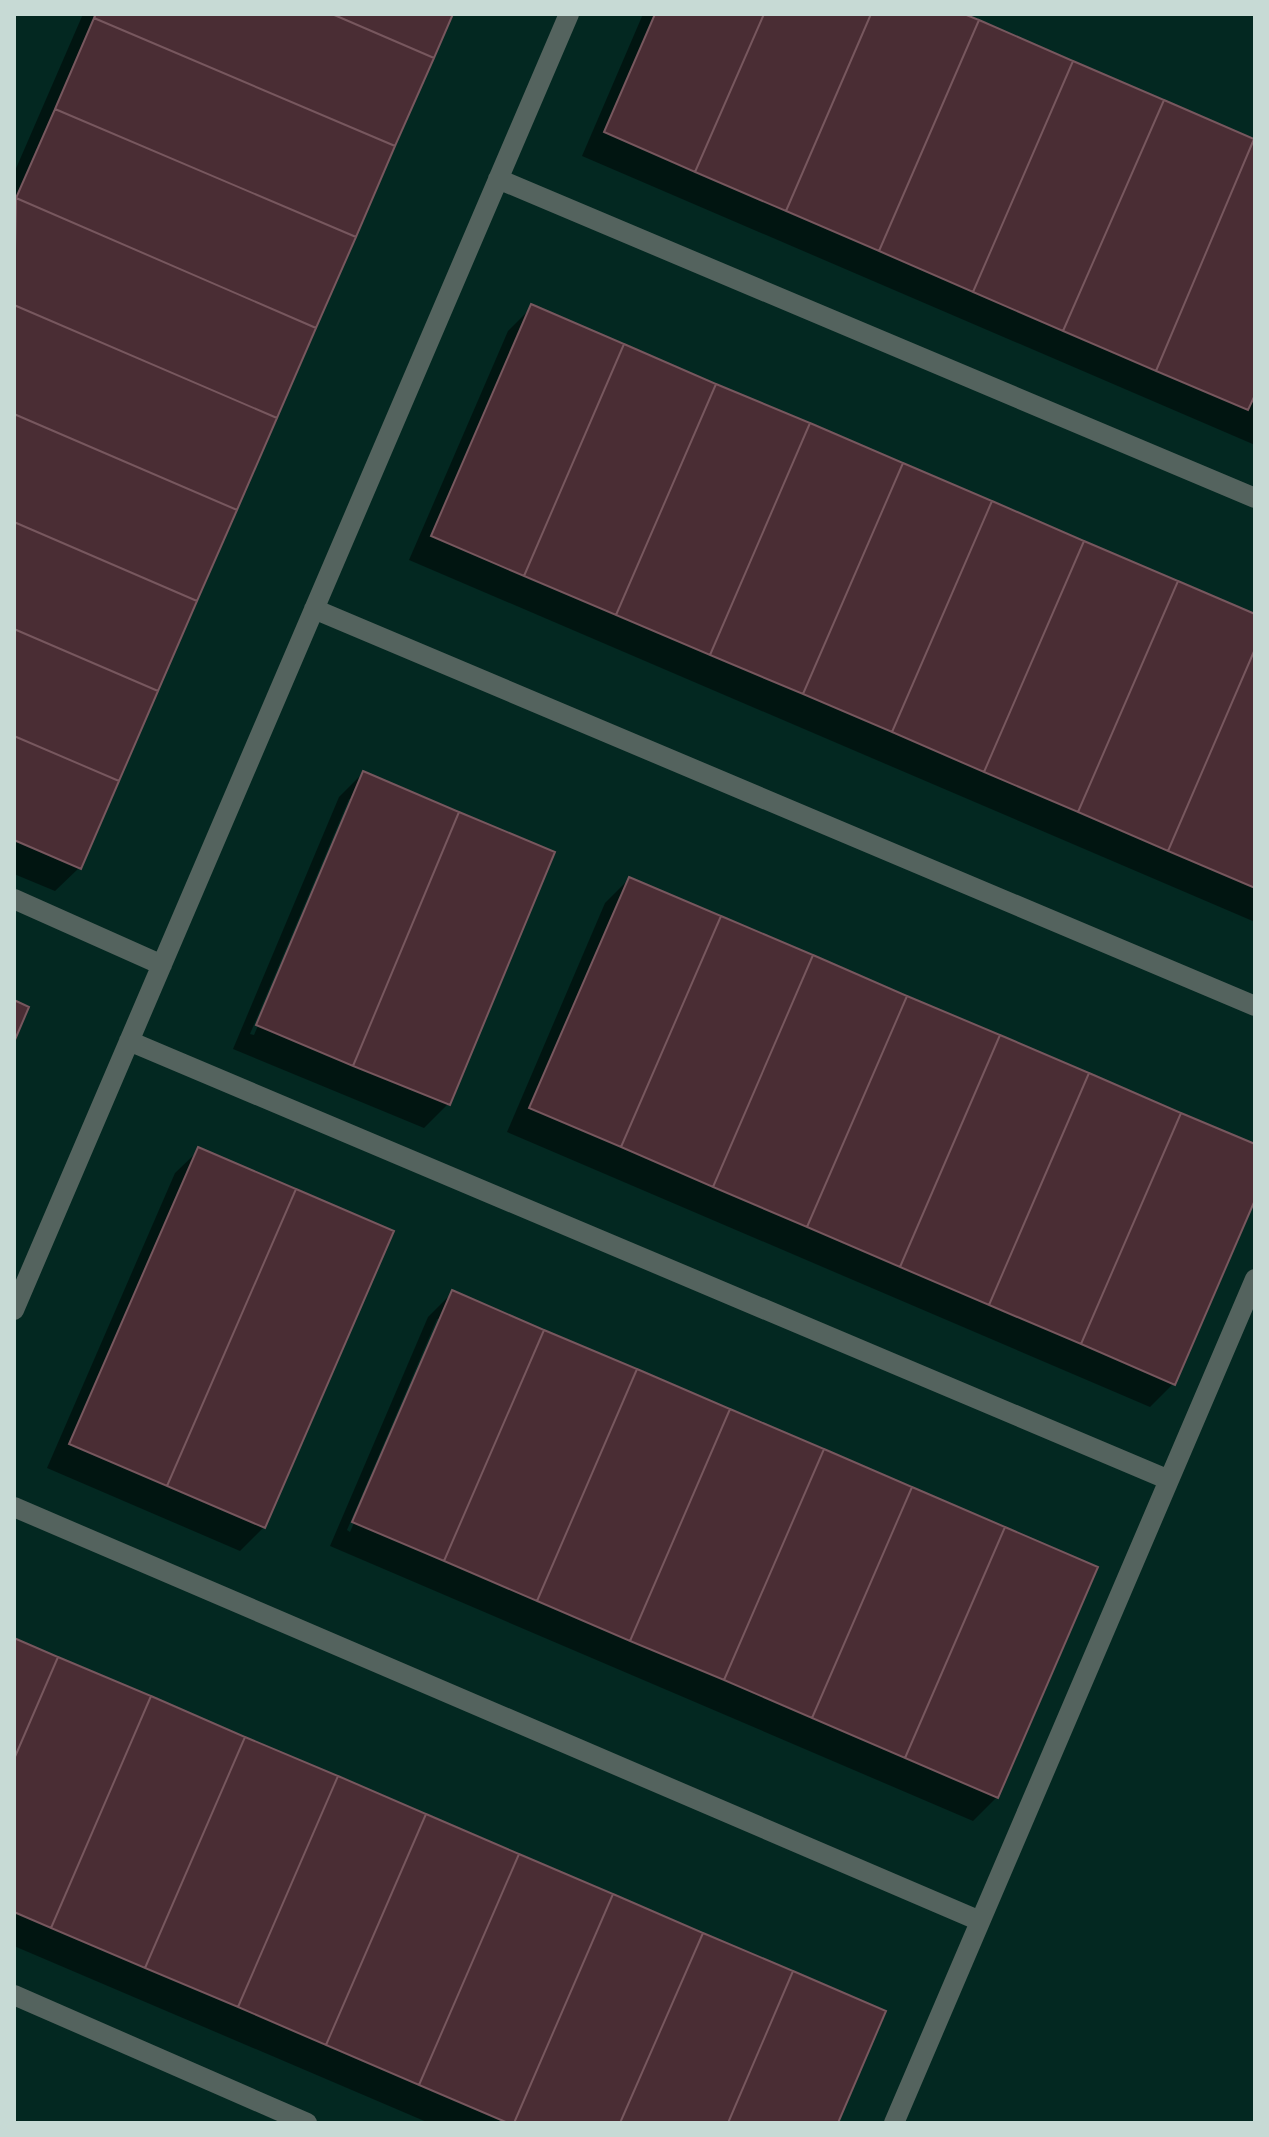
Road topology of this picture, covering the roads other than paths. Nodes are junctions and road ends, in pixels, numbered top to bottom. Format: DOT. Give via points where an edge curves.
graph roads {
  1 [pos="569,14"];
  2 [pos="498,179"];
  3 [pos="1255,498"];
  4 [pos="314,609"];
  5 [pos="14,899"];
  6 [pos="162,965"];
  7 [pos="1255,1006"];
  8 [pos="129,1041"];
  9 [pos="1255,1279"];
  10 [pos="14,1310"];
  11 [pos="1169,1480"];
  12 [pos="14,1507"];
  13 [pos="980,1921"];
  14 [pos="14,1995"];
  15 [pos="307,2123"];
  16 [pos="894,2123"];
  1 -- 2 [label="lane"];
  2 -- 3 [label="lane"];
  2 -- 4 [label="lane"];
  4 -- 6 [label="lane"];
  4 -- 7 [label="lane"];
  5 -- 6 [label="lane"];
  6 -- 8 [label="lane"];
  8 -- 10 [label="lane"];
  8 -- 11 [label="lane"];
  9 -- 11 [label="lane"];
  11 -- 13 [label="lane"];
  12 -- 13 [label="lane"];
  13 -- 16 [label="lane"];
  14 -- 15 [label="lane"];
}
